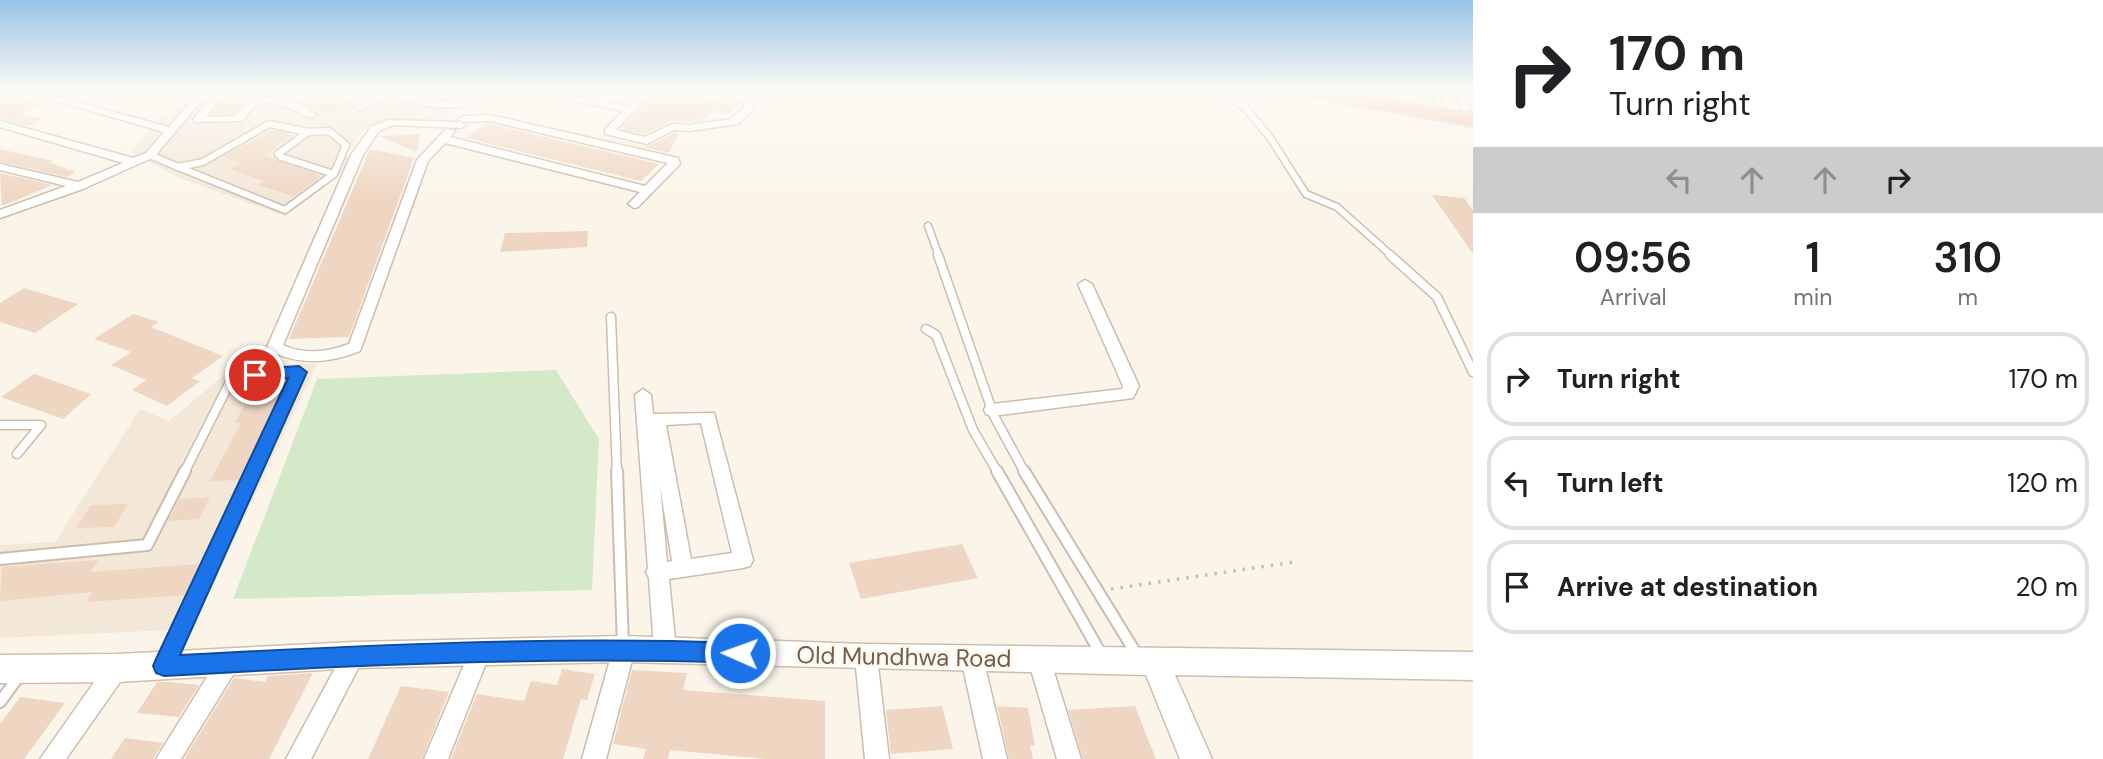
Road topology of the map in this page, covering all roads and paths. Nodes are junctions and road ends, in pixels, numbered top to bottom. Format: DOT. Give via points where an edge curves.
graph roads {
  1 [pos="12,127"];
  2 [pos="160,127"];
  3 [pos="171,127"];
  4 [pos="263,127"];
  5 [pos="286,127"];
  6 [pos="379,127"];
  7 [pos="450,127"];
  8 [pos="470,127"];
  9 [pos="531,127"];
  10 [pos="613,127"];
  11 [pos="671,127"];
  12 [pos="675,127"];
  13 [pos="697,127"];
  14 [pos="1261,127"];
  15 [pos="169,130"];
  16 [pos="308,132"];
  17 [pos="150,155"];
  18 [pos="130,161"];
  19 [pos="0,167"];
  20 [pos="176,167"];
  21 [pos="334,174"];
  22 [pos="79,186"];
  23 [pos="648,190"];
  24 [pos="634,204"];
  25 [pos="1,214"];
  26 [pos="928,226"];
  27 [pos="1085,284"];
  28 [pos="611,317"];
  29 [pos="926,329"];
  30 [pos="1473,372"];
  31 [pos="643,395"];
  32 [pos="992,410"];
  33 [pos="0,425"];
  34 [pos="17,454"];
  35 [pos="0,559"];
  36 [pos="1294,562"];
  37 [pos="683,567"];
  38 [pos="656,572"];
  39 [pos="1097,591"];
  40 [pos="624,649"];
  41 [pos="664,650"];
  42 [pos="479,653"];
  43 [pos="354,655"];
  44 [pos="866,657"];
  45 [pos="972,659"];
  46 [pos="1039,659"];
  47 [pos="1105,660"];
  48 [pos="1147,660"];
  49 [pos="228,663"];
  50 [pos="164,666"];
  51 [pos="1473,666"];
  52 [pos="117,668"];
  53 [pos="13,669"];
  54 [pos="0,702"];
  55 [pos="52,759"];
  56 [pos="168,759"];
  57 [pos="298,759"];
  58 [pos="436,759"];
  59 [pos="594,759"];
  60 [pos="877,759"];
  61 [pos="995,759"];
  62 [pos="1069,759"];
  63 [pos="1196,759"];
  1 -- 18 [label="street"];
  2 -- 15 [label="street"];
  3 -- 15 [label="street"];
  4 -- 20 [label="lane" via="203,162"];
  5 -- 16 [label="lane"];
  6 -- 7 [label="street" via="358,155 275,347 287,354 339,354 355,347 423,160"];
  8 -- 23 [label="street"];
  9 -- 23 [label="street" via="674,160"];
  10 -- 11 [label="street" via="609,132 647,141"];
  12 -- 13 [label="street"];
  14 -- 30 [label="lane" via="1306,194 1337,207 1437,297"];
  15 -- 17 [label="street"];
  16 -- 21 [label="lane" via="325,129 346,145"];
  16 -- 21 [label="lane" via="278,154"];
  17 -- 18 [label="street"];
  17 -- 20 [label="lane"];
  18 -- 22 [label="street"];
  19 -- 22 [label="street"];
  20 -- 21 [label="lane" via="285,210"];
  22 -- 25 [label="street"];
  23 -- 24 [label="street"];
  26 -- 32 [label="lane"];
  27 -- 32 [label="street" via="1131,386 1127,394"];
  28 -- 40 [label="lane"];
  29 -- 47 [label="lane" via="936,335 973,430"];
  31 -- 38 [label="street"];
  32 -- 39 [label="lane" via="1028,481"];
  33 -- 34 [label="lane" via="41,425"];
  35 -- 50 [label="lane" via="147,545 233,376 299,372"];
  36 -- 39 [label="path"];
  37 -- 37 [label="street" via="743,560 708,417 657,419"];
  37 -- 38 [label="street"];
  38 -- 41 [label="street"];
  39 -- 48 [label="lane"];
  40 -- 41 [label="street, Old Mundhwa Road"];
  40 -- 42 [label="street, Old Mundhwa Road"];
  40 -- 59 [label="street"];
  41 -- 44 [label="street, Old Mundhwa Road"];
  42 -- 43 [label="street, Old Mundhwa Road"];
  42 -- 58 [label="street"];
  43 -- 49 [label="street, Old Mundhwa Road"];
  43 -- 57 [label="street"];
  44 -- 45 [label="street, Old Mundhwa Road"];
  44 -- 60 [label="street"];
  45 -- 46 [label="street, Old Mundhwa Road"];
  45 -- 61 [label="street"];
  46 -- 47 [label="street, Old Mundhwa Road"];
  46 -- 62 [label="street"];
  47 -- 48 [label="street, Old Mundhwa Road"];
  48 -- 51 [label="street, Old Mundhwa Road"];
  48 -- 63 [label="street"];
  49 -- 50 [label="street, Old Mundhwa Road"];
  49 -- 56 [label="street"];
  50 -- 52 [label="street, Old Mundhwa Road"];
  52 -- 53 [label="street, Old Mundhwa Road"];
  52 -- 55 [label="street"];
  53 -- 54 [label="lane"];
}
